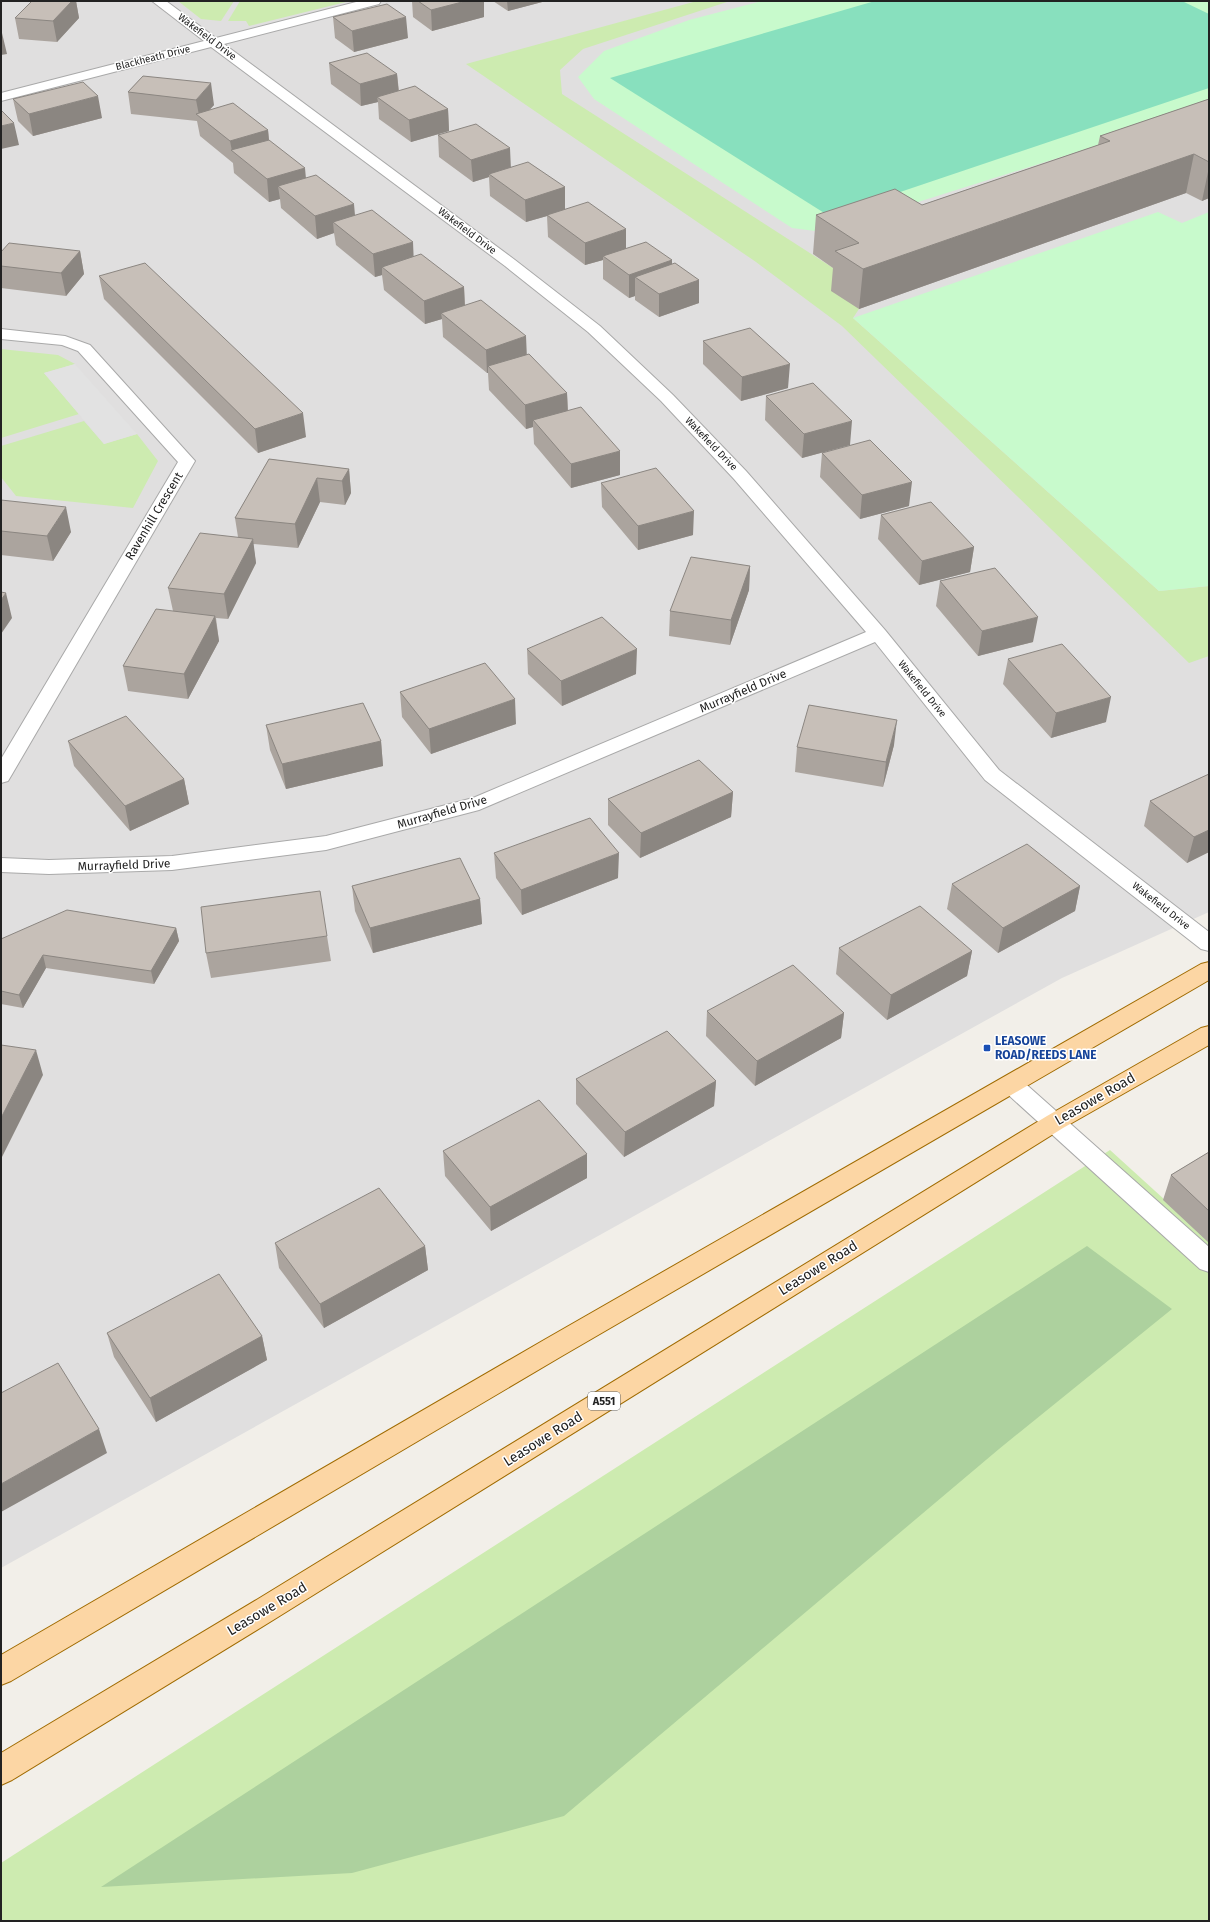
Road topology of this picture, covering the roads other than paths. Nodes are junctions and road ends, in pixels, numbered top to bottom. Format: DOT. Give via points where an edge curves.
graph roads {
  1 [pos="158,1"];
  2 [pos="375,1"];
  3 [pos="214,42"];
  4 [pos="1,97"];
  5 [pos="1,334"];
  6 [pos="878,634"];
  7 [pos="1,776"];
  8 [pos="1,865"];
  9 [pos="1209,943"];
  10 [pos="1209,970"];
  11 [pos="1209,1034"];
  12 [pos="1011,1084"];
  13 [pos="1055,1122"];
  14 [pos="1209,1262"];
  15 [pos="1,1671"];
  16 [pos="1,1770"];
  1 -- 3 [label="street, Wakefield Drive"];
  2 -- 3 [label="street, Blackheath Drive"];
  3 -- 4 [label="street, Blackheath Drive"];
  3 -- 6 [label="street, Wakefield Drive" via="594,329 667,398 740,475"];
  5 -- 7 [label="street, Ravenhill Crescent" via="65,341 84,348 187,461"];
  6 -- 8 [label="street, Murrayfield Drive" via="472,805 326,843 172,863 49,868"];
  6 -- 9 [label="street, Wakefield Drive" via="992,775"];
  10 -- 12 [label="main road"];
  11 -- 13 [label="main road, Leasowe Road / A551"];
  12 -- 13 [label="street"];
  12 -- 15 [label="main road"];
  13 -- 14 [label="street"];
  13 -- 16 [label="main road, Leasowe Road / A551"];
}
